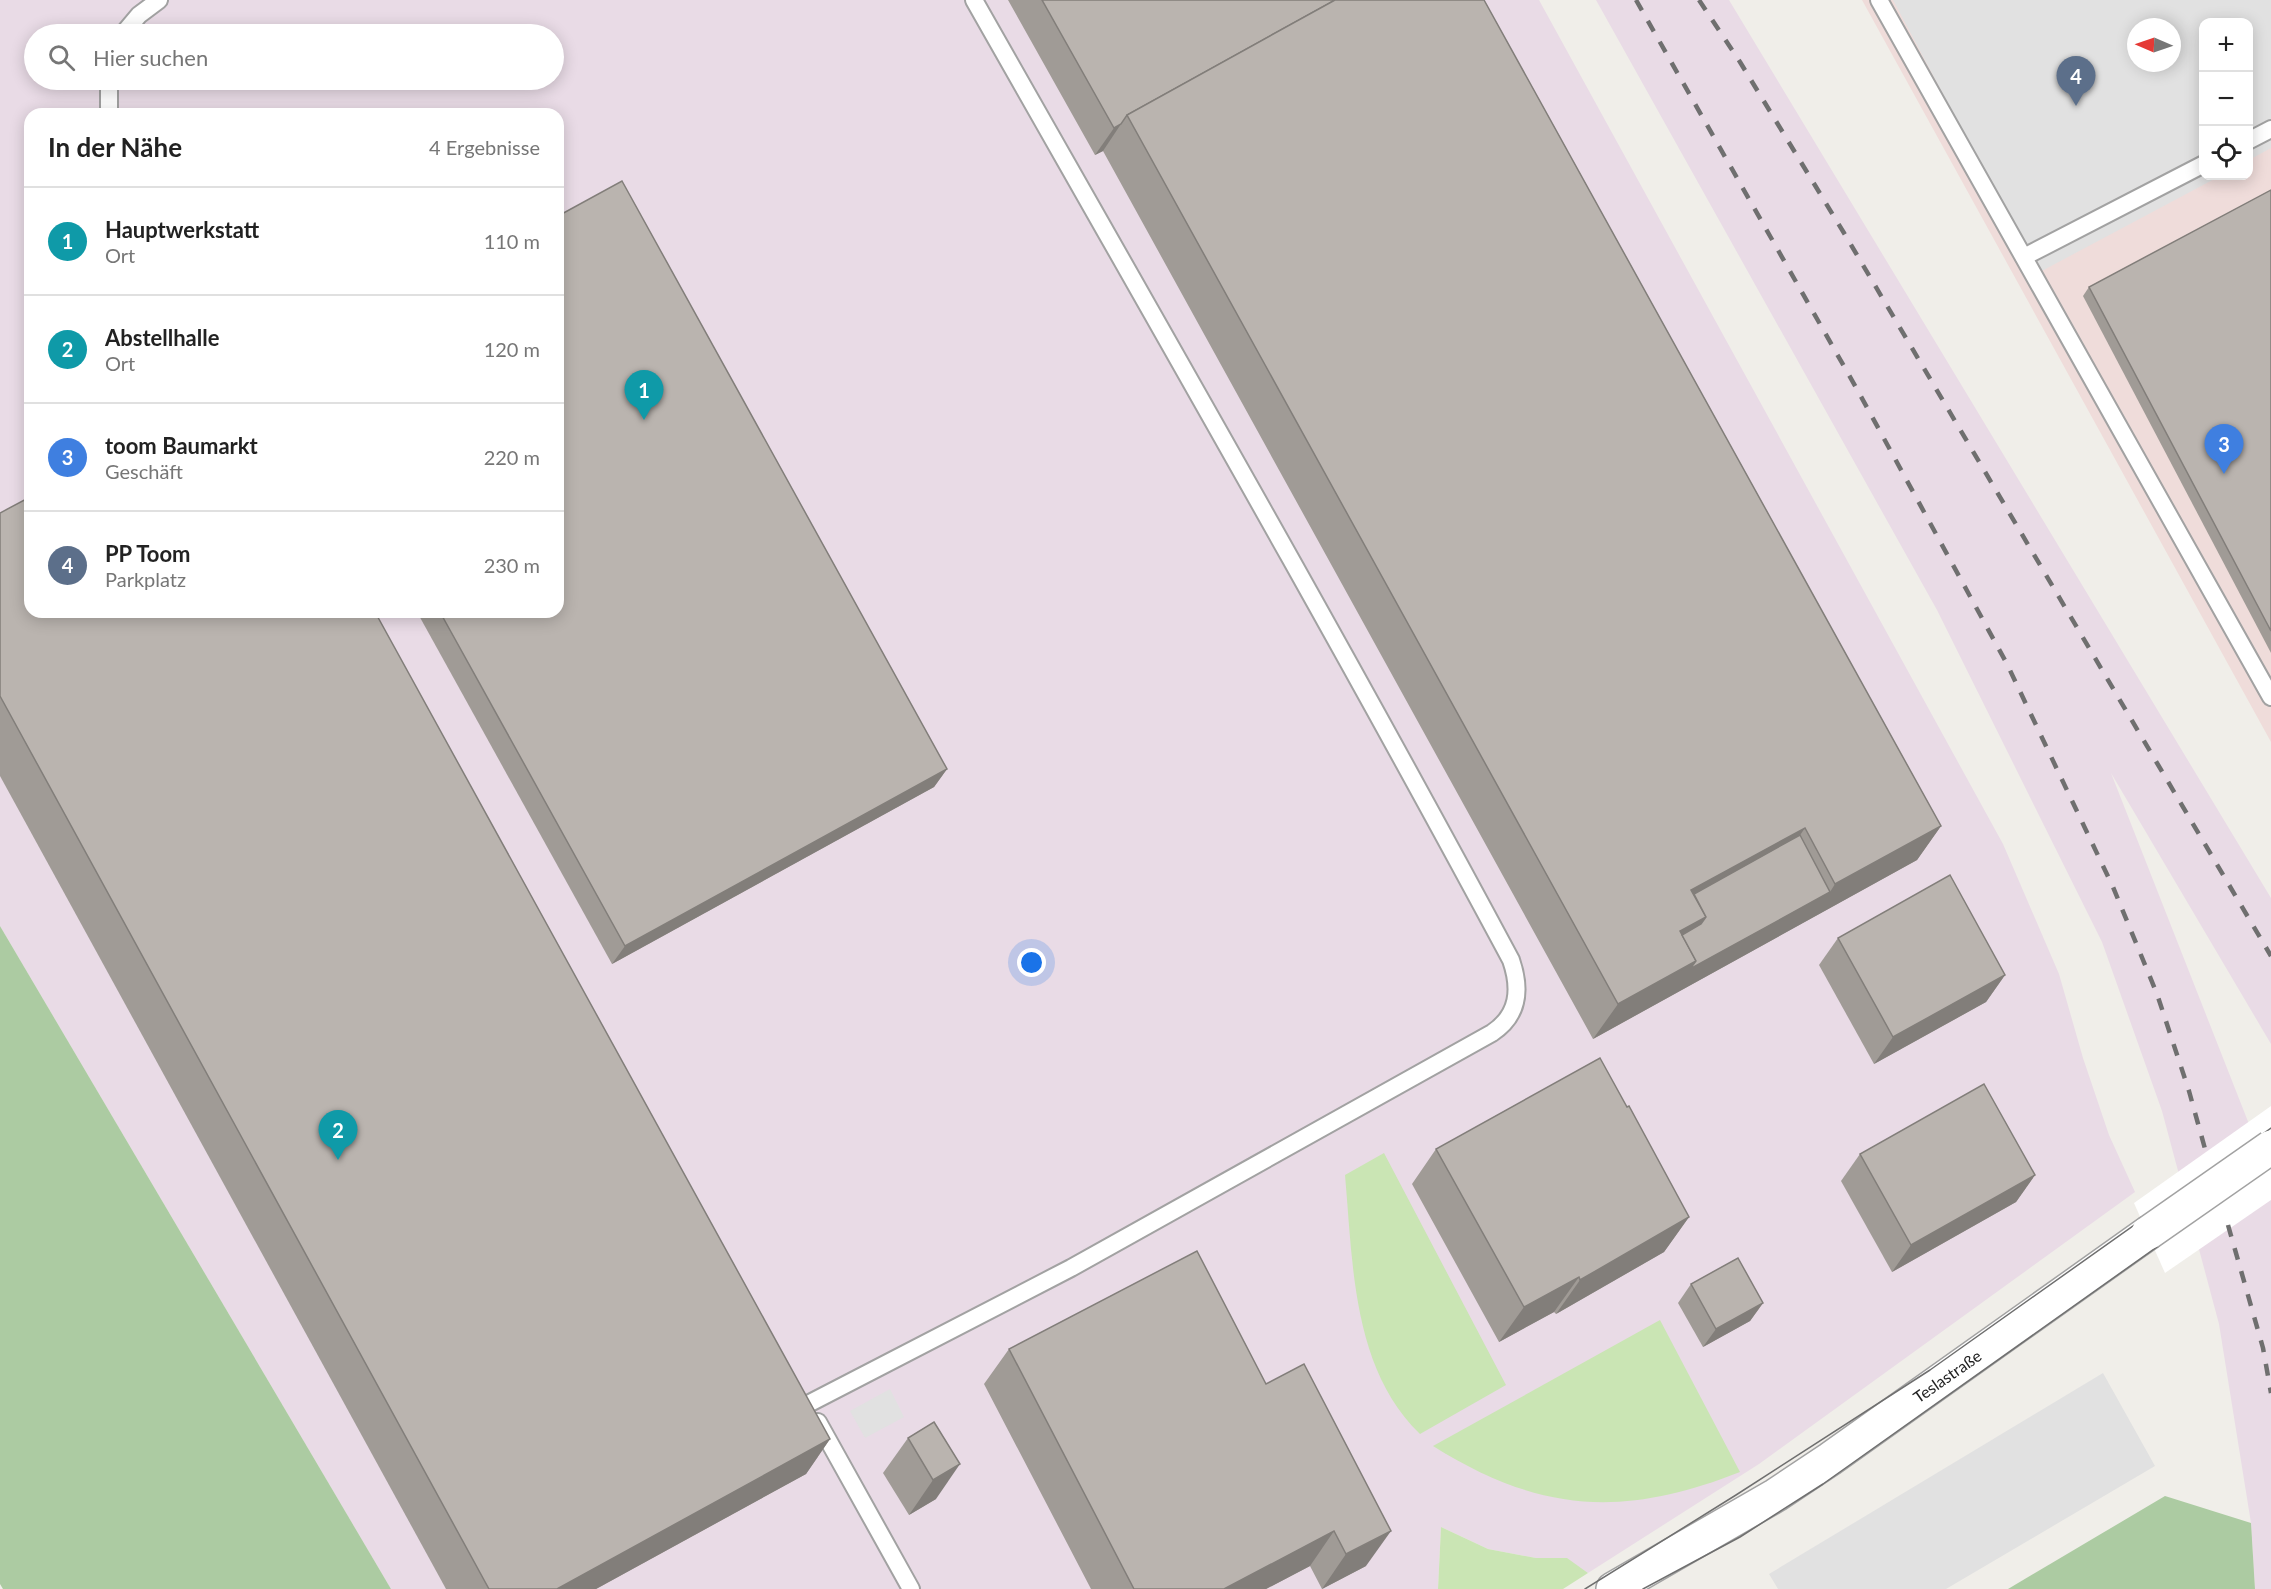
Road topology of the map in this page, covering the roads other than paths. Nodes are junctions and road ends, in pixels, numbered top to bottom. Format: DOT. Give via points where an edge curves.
graph roads {
  1 [pos="159,0"];
  2 [pos="974,0"];
  3 [pos="1879,0"];
  4 [pos="131,24"];
  5 [pos="109,90"];
  6 [pos="109,108"];
  7 [pos="2271,129"];
  8 [pos="2253,138"];
  9 [pos="2199,167"];
  10 [pos="2024,257"];
  11 [pos="2271,697"];
  12 [pos="2271,1147"];
  13 [pos="911,1589"];
  14 [pos="1613,1589"];
  1 -- 4 [label="lane"];
  2 -- 13 [label="lane" via="1347,657 1511,960 1517,999 1509,1019 1492,1033 1071,1268 805,1398"];
  3 -- 10 [label="lane"];
  5 -- 6 [label="lane"];
  7 -- 8 [label="lane"];
  9 -- 10 [label="lane"];
  10 -- 11 [label="lane"];
  12 -- 14 [label="street, Teslastraße, bridge" via="1821,1465"];
}
